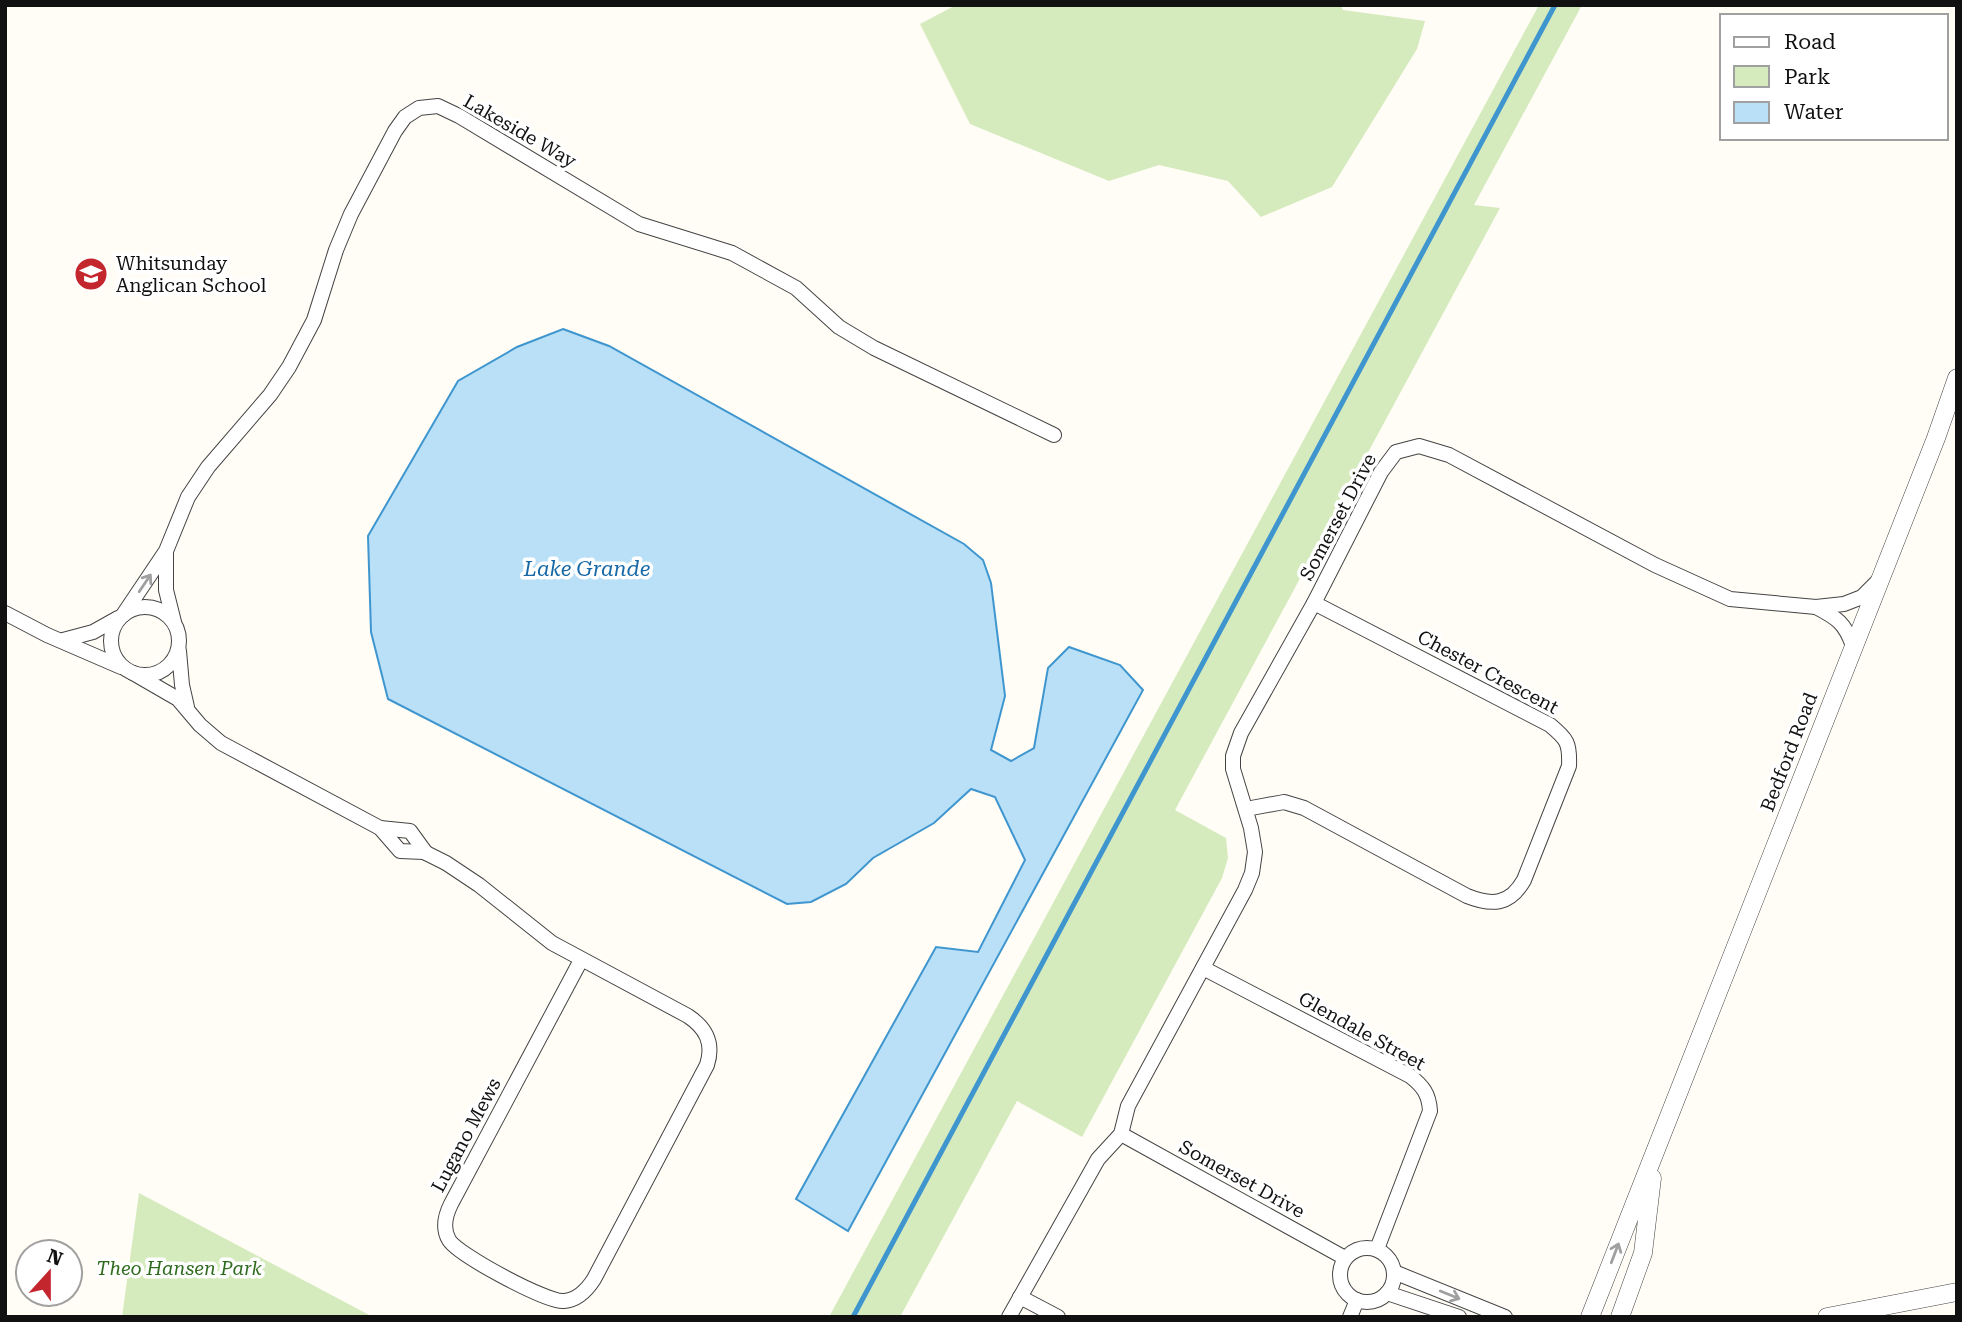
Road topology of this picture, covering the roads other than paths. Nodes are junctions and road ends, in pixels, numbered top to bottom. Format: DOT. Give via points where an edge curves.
graph roads {
  1 [pos="1956,380"];
  2 [pos="1054,435"];
  3 [pos="166,551"];
  4 [pos="1880,580"];
  5 [pos="1314,603"];
  6 [pos="1816,607"];
  7 [pos="5,613"];
  8 [pos="122,616"];
  9 [pos="174,625"];
  10 [pos="61,640"];
  11 [pos="178,645"];
  12 [pos="1853,646"];
  13 [pos="130,671"];
  14 [pos="187,708"];
  15 [pos="1246,809"];
  16 [pos="380,828"];
  17 [pos="426,853"];
  18 [pos="581,960"];
  19 [pos="1203,968"];
  20 [pos="1121,1134"];
  21 [pos="1659,1140"];
  22 [pos="1377,1249"];
  23 [pos="1345,1258"];
  24 [pos="1394,1272"];
  25 [pos="1957,1292"];
  26 [pos="1387,1293"];
  27 [pos="1020,1297"];
  28 [pos="1357,1300"];
  29 [pos="1842,1316"];
  30 [pos="1009,1317"];
  31 [pos="1058,1317"];
  32 [pos="1350,1317"];
  33 [pos="1459,1317"];
  34 [pos="1505,1317"];
  35 [pos="1590,1317"];
  36 [pos="1620,1317"];
  1 -- 4 [label="street, Bedford Road"];
  2 -- 3 [label="street, Lakeside Way" via="874,348 839,327 796,288 732,253 639,224 459,116 438,106 419,107 395,131 351,214 314,320 289,367 208,467 188,497"];
  8 -- 3 [label="street, Lakeside Way, one-way"];
  3 -- 9 [label="street, Lakeside Way" via="166,590"];
  4 -- 6 [label="street, Somerset Drive" via="1862,597"];
  4 -- 12 [label="street, Bedford Road"];
  5 -- 6 [label="street, Somerset Drive" via="1381,472 1396,453 1419,446 1449,455 1655,565 1730,599"];
  5 -- 15 [label="street, Somerset Drive" via="1241,733 1233,756"];
  5 -- 15 [label="street, Chester Crescent" via="1550,725 1566,738 1569,766 1524,880 1517,893 1501,902 1485,903 1467,896 1304,808 1284,802"];
  6 -- 12 [label="street" via="1836,618"];
  7 -- 10 [label="street"];
  8 -- 9 [label="street" via="153,608"];
  8 -- 10 [label="street" via="93,632"];
  8 -- 13 [label="street" via="111,641 117,660"];
  9 -- 11 [label="street"];
  10 -- 13 [label="street"];
  11 -- 13 [label="street" via="170,663 159,672"];
  11 -- 14 [label="street"];
  12 -- 21 [label="street, Bedford Road"];
  13 -- 14 [label="street" via="163,688"];
  14 -- 16 [label="street" via="221,743"];
  15 -- 19 [label="street, Somerset Drive" via="1255,852 1252,873"];
  16 -- 17 [label="street" via="400,851"];
  16 -- 17 [label="street" via="408,830"];
  17 -- 18 [label="street" via="466,875"];
  18 -- 18 [label="street, Lugano Mews" via="688,1016 709,1040 710,1053 594,1279 569,1300 552,1300 465,1255 453,1245 445,1221"];
  19 -- 20 [label="street, Somerset Drive" via="1128,1106"];
  19 -- 22 [label="street, Glendale Street" via="1410,1076 1427,1093 1430,1111"];
  20 -- 23 [label="street, Somerset Drive"];
  20 -- 27 [label="street" via="1098,1159"];
  35 -- 21 [label="street, Bedford Road, one-way"];
  21 -- 36 [label="street, Bedford Road" via="1643,1253"];
  22 -- 23 [label="street" via="1360,1248"];
  22 -- 24 [label="street" via="1389,1259"];
  23 -- 28 [label="street" via="1340,1282"];
  24 -- 26 [label="street"];
  24 -- 34 [label="street, one-way"];
  25 -- 29 [label="street"];
  26 -- 28 [label="street" via="1378,1300"];
  26 -- 33 [label="street"];
  27 -- 30 [label="street"];
  27 -- 31 [label="street"];
  28 -- 32 [label="street"];
}
